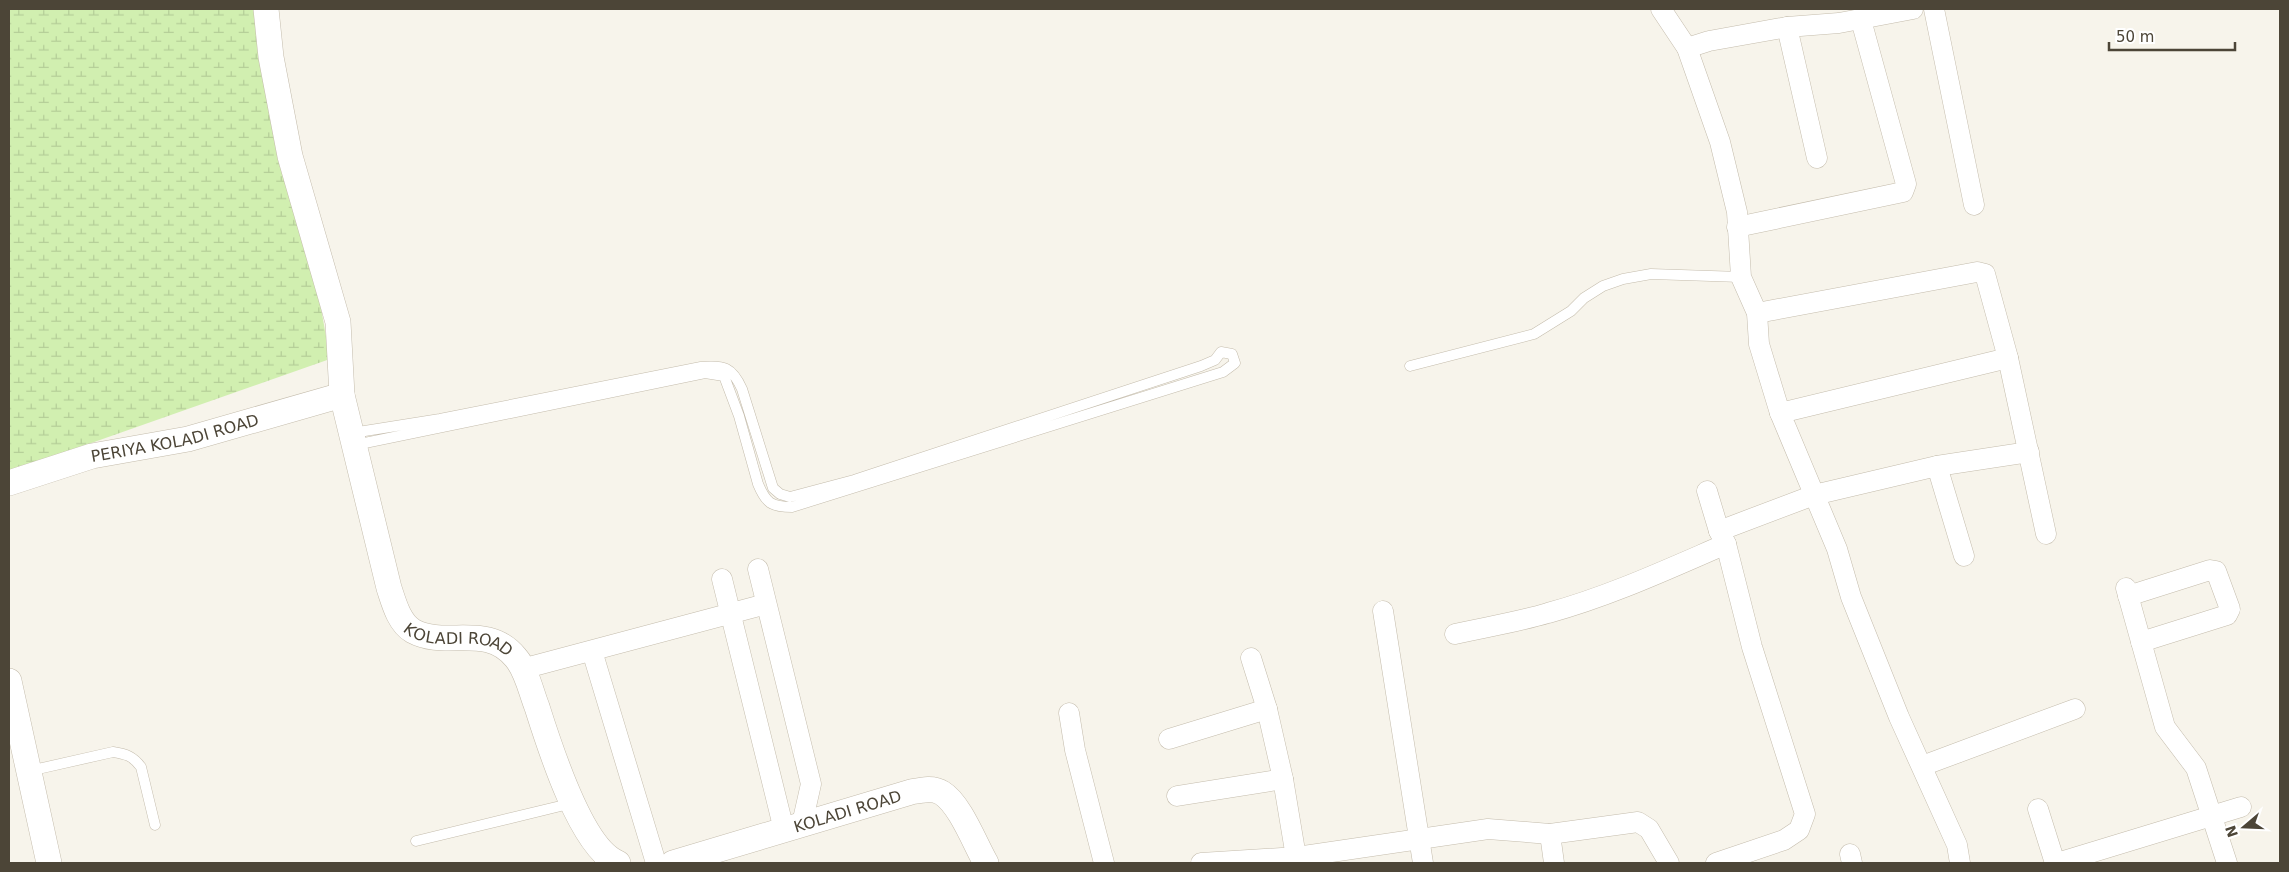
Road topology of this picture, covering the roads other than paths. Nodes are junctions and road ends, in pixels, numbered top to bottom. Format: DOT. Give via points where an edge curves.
graph roads {
  1 [pos="266,9"];
  2 [pos="1660,9"];
  3 [pos="1913,9"];
  4 [pos="1934,9"];
  5 [pos="1837,16"];
  6 [pos="1861,20"];
  7 [pos="1787,27"];
  8 [pos="1687,48"];
  9 [pos="1817,158"];
  10 [pos="1974,205"];
  11 [pos="1737,227"];
  12 [pos="1741,277"];
  13 [pos="1757,313"];
  14 [pos="2008,358"];
  15 [pos="1410,366"];
  16 [pos="342,395"];
  17 [pos="1780,413"];
  18 [pos="353,439"];
  19 [pos="2029,452"];
  20 [pos="1937,466"];
  21 [pos="9,482"];
  22 [pos="1707,490"];
  23 [pos="1814,495"];
  24 [pos="2046,534"];
  25 [pos="1723,537"];
  26 [pos="1964,556"];
  27 [pos="758,569"];
  28 [pos="722,579"];
  29 [pos="766,604"];
  30 [pos="1383,611"];
  31 [pos="730,613"];
  32 [pos="1455,634"];
  33 [pos="2141,642"];
  34 [pos="592,650"];
  35 [pos="1251,658"];
  36 [pos="522,669"];
  37 [pos="9,682"];
  38 [pos="1267,709"];
  39 [pos="2075,710"];
  40 [pos="1069,714"];
  41 [pos="1169,739"];
  42 [pos="1922,766"];
  43 [pos="30,771"];
  44 [pos="1283,779"];
  45 [pos="1177,796"];
  46 [pos="574,803"];
  47 [pos="2241,807"];
  48 [pos="2038,809"];
  49 [pos="2211,816"];
  50 [pos="155,824"];
  51 [pos="793,827"];
  52 [pos="1550,834"];
  53 [pos="1420,838"];
  54 [pos="416,841"];
  55 [pos="1297,860"];
  56 [pos="49,863"];
  57 [pos="618,863"];
  58 [pos="656,863"];
  59 [pos="673,863"];
  60 [pos="986,863"];
  61 [pos="1104,863"];
  62 [pos="1201,863"];
  63 [pos="1423,863"];
  64 [pos="1554,863"];
  65 [pos="1669,863"];
  66 [pos="1716,863"];
  67 [pos="1960,863"];
  68 [pos="2056,863"];
  69 [pos="2227,863"];
  1 -- 16 [label="street, KOLADI ROAD" via="271,56 290,156 338,322"];
  2 -- 8 [label="street"];
  3 -- 6 [label="street"];
  4 -- 10 [label="street"];
  5 -- 6 [label="street"];
  5 -- 7 [label="street"];
  6 -- 11 [label="street" via="1906,184 1903,192"];
  7 -- 8 [label="street" via="1708,41"];
  7 -- 9 [label="street"];
  8 -- 11 [label="street" via="1720,142 1737,212"];
  11 -- 12 [label="street"];
  12 -- 13 [label="street"];
  12 -- 15 [label="lane" via="1651,274 1623,280 1603,286 1534,334"];
  13 -- 14 [label="street" via="1981,272 1988,278"];
  13 -- 17 [label="street" via="1759,344"];
  14 -- 17 [label="street"];
  14 -- 19 [label="street"];
  16 -- 18 [label="street, KOLADI ROAD"];
  16 -- 21 [label="street, PERIYA KOLADI ROAD" via="188,439 92,456"];
  17 -- 23 [label="street"];
  18 -- 18 [label="lane" via="527,412 716,373 724,376 731,391 764,499 772,504 792,507 1223,372 1235,363 1232,354 1221,352 1207,364 854,480 790,497 773,488 742,389 736,376 724,367 701,367"];
  18 -- 36 [label="street, KOLADI ROAD" via="398,615 412,630 434,637 476,637 498,643 516,658"];
  19 -- 20 [label="street"];
  19 -- 24 [label="street"];
  20 -- 23 [label="street"];
  20 -- 26 [label="street"];
  22 -- 25 [label="street"];
  23 -- 25 [label="street"];
  23 -- 42 [label="street" via="1837,549 1851,597"];
  25 -- 32 [label="street" via="1619,590 1522,620"];
  25 -- 66 [label="street" via="1752,647 1805,814 1799,830 1784,840"];
  27 -- 29 [label="street"];
  28 -- 31 [label="street"];
  29 -- 31 [label="street"];
  29 -- 51 [label="street" via="811,784"];
  30 -- 53 [label="street"];
  31 -- 34 [label="street"];
  31 -- 51 [label="street"];
  33 -- 33 [label="street" via="2127,592 2210,570 2216,572 2230,609 2227,615"];
  33 -- 49 [label="street" via="2166,727 2196,768"];
  34 -- 36 [label="street"];
  34 -- 58 [label="street"];
  35 -- 38 [label="street"];
  36 -- 46 [label="street, KOLADI ROAD" via="555,762"];
  37 -- 43 [label="street"];
  38 -- 41 [label="street"];
  38 -- 44 [label="street"];
  39 -- 42 [label="street"];
  40 -- 61 [label="street"];
  42 -- 67 [label="street" via="1957,845"];
  43 -- 50 [label="lane" via="113,752 127,754 141,767"];
  43 -- 56 [label="street"];
  44 -- 45 [label="street"];
  44 -- 55 [label="street"];
  46 -- 54 [label="lane"];
  46 -- 57 [label="street, KOLADI ROAD" via="595,846"];
  47 -- 49 [label="street"];
  48 -- 68 [label="street"];
  49 -- 68 [label="street"];
  49 -- 69 [label="street"];
  51 -- 59 [label="street, KOLADI ROAD"];
  51 -- 60 [label="street, KOLADI ROAD" via="929,789 941,792 954,804"];
  52 -- 53 [label="street" via="1488,829"];
  52 -- 64 [label="street"];
  52 -- 65 [label="street" via="1638,822 1649,829"];
  53 -- 55 [label="street"];
  53 -- 63 [label="street"];
  55 -- 62 [label="street"];
}
